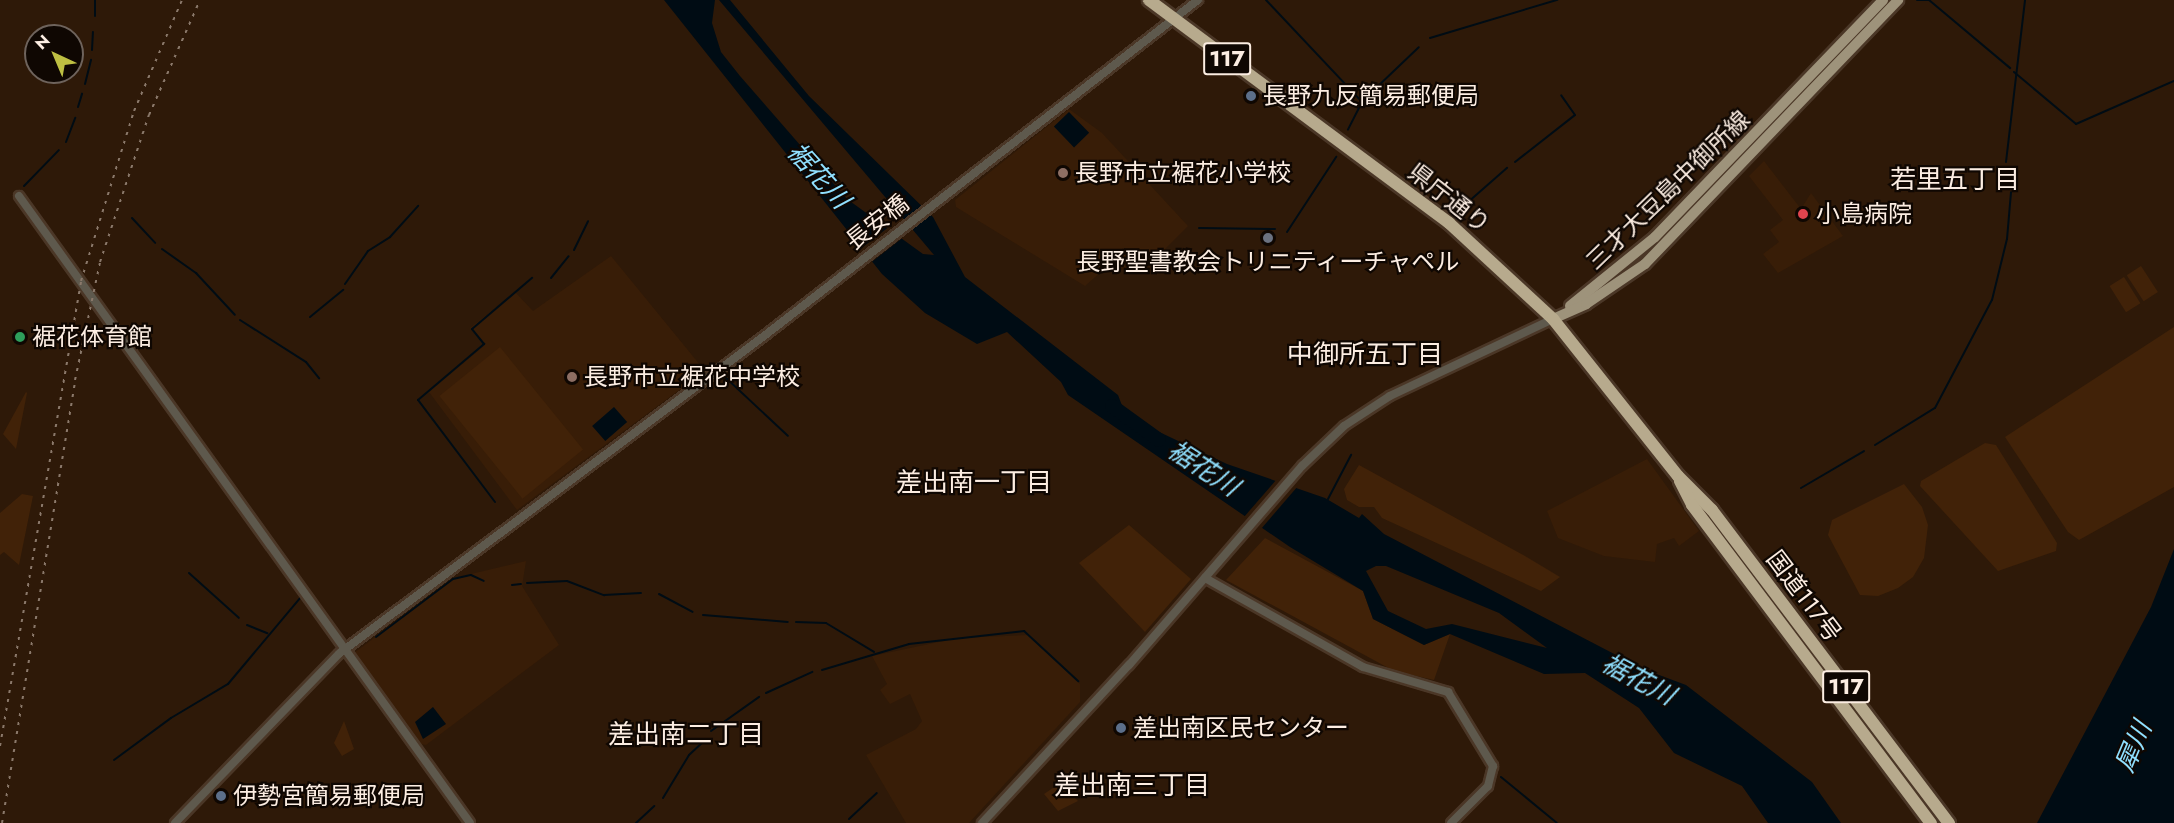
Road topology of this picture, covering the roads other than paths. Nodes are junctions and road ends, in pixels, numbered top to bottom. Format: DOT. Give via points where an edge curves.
graph roads {
  1 [pos="1149,0"];
  2 [pos="1198,0"];
  3 [pos="1883,0"];
  4 [pos="1898,0"];
  5 [pos="1174,18"];
  6 [pos="19,196"];
  7 [pos="1553,319"];
  8 [pos="1707,514"];
  9 [pos="1737,554"];
  10 [pos="1208,575"];
  11 [pos="345,649"];
  12 [pos="175,823"];
  13 [pos="470,823"];
  14 [pos="982,823"];
  15 [pos="1451,823"];
  16 [pos="1931,823"];
  17 [pos="1948,823"];
  1 -- 5 [label="highway, 県庁通り / 117"];
  2 -- 5 [label="street, 長安橋"];
  3 -- 7 [label="main road, 三才大豆島中御所線" via="1655,237"];
  4 -- 7 [label="main road, 三才大豆島中御所線" via="1645,264 1586,304"];
  5 -- 7 [label="highway, 県庁通り / 117" via="1449,223"];
  5 -- 11 [label="street, 長安橋"];
  6 -- 11 [label="street"];
  7 -- 8 [label="highway, 県庁通り / 117"];
  7 -- 10 [label="street" via="1390,396 1328,442"];
  8 -- 9 [label="highway, 国道117号 / 117"];
  9 -- 16 [label="highway, 国道117号 / 117"];
  9 -- 17 [label="highway, 国道117号 / 117"];
  10 -- 14 [label="street"];
  10 -- 15 [label="street" via="1363,667 1448,692 1493,766 1488,786"];
  11 -- 12 [label="street, 長安橋"];
  11 -- 13 [label="street"];
}
